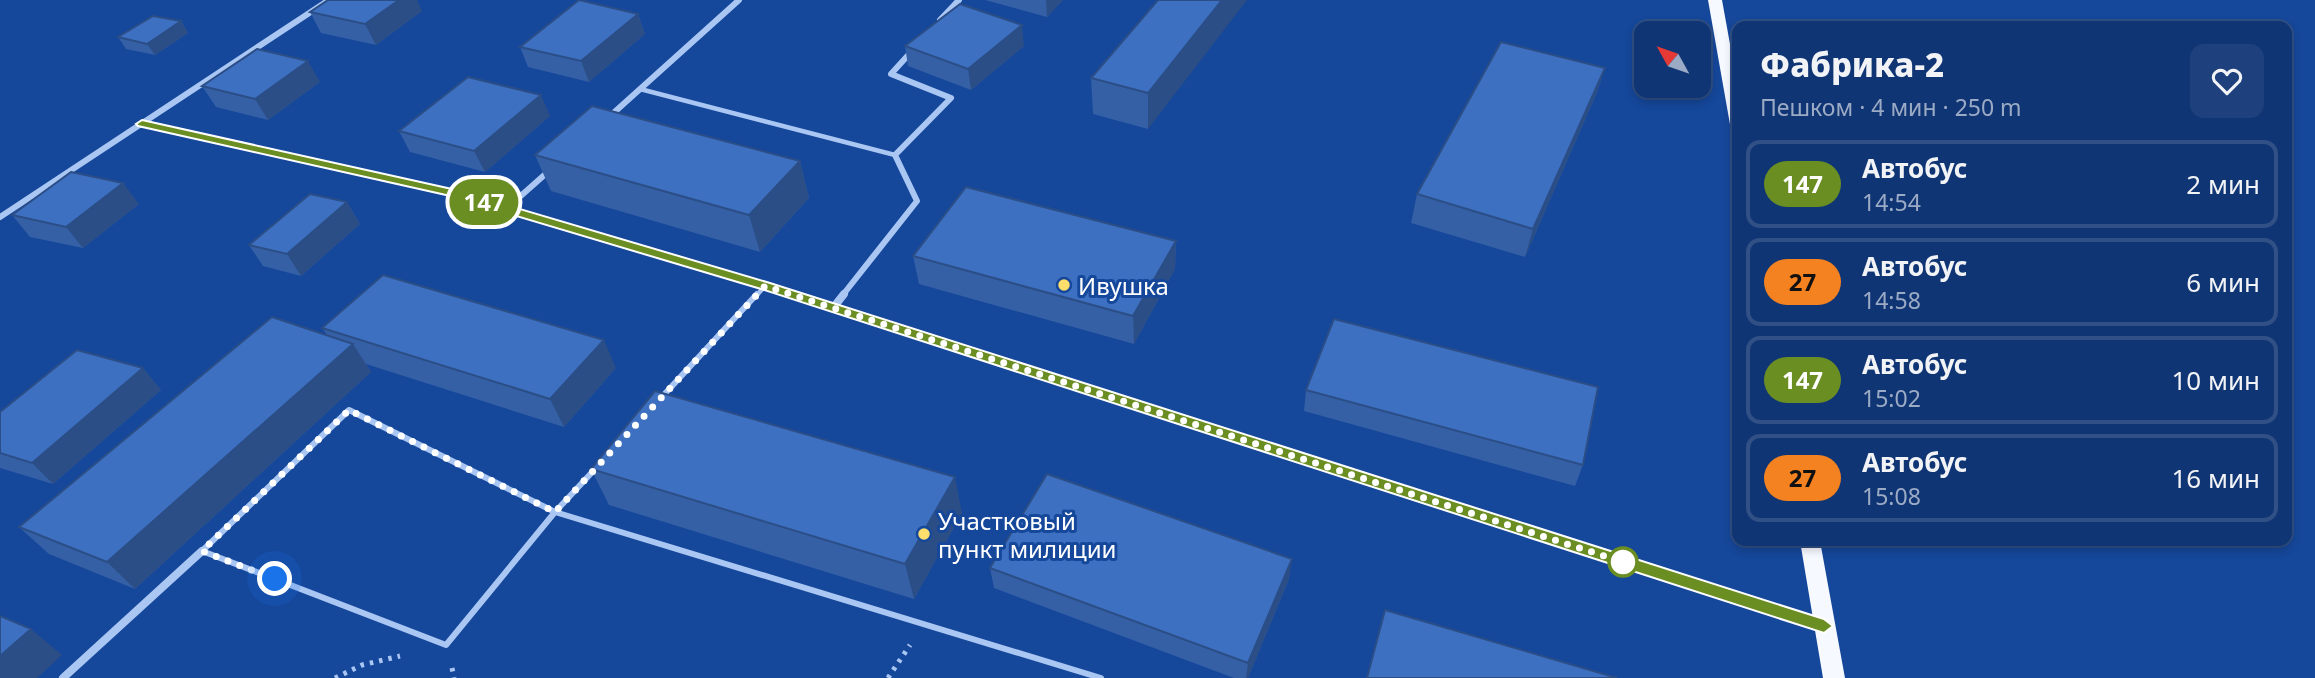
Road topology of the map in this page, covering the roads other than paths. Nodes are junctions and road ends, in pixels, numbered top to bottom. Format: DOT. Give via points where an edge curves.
graph roads {
  1 [pos="329,0"];
  2 [pos="739,0"];
  3 [pos="959,0"];
  4 [pos="1716,0"];
  5 [pos="933,28"];
  6 [pos="916,46"];
  7 [pos="640,89"];
  8 [pos="1732,95"];
  9 [pos="142,124"];
  10 [pos="599,126"];
  11 [pos="895,155"];
  12 [pos="558,163"];
  13 [pos="506,209"];
  14 [pos="0,217"];
  15 [pos="765,286"];
  16 [pos="833,308"];
  17 [pos="656,404"];
  18 [pos="601,463"];
  19 [pos="555,512"];
  20 [pos="1811,546"];
  21 [pos="202,551"];
  22 [pos="1824,626"];
  23 [pos="63,678"];
  24 [pos="1101,678"];
  25 [pos="1834,678"];
  1 -- 9 [label="street"];
  2 -- 7 [label="street"];
  3 -- 5 [label="street"];
  4 -- 8 [label="main road"];
  6 -- 11 [label="street" via="891,74 951,98"];
  7 -- 10 [label="street"];
  7 -- 11 [label="lane"];
  9 -- 13 [label="street" via="448,191"];
  9 -- 14 [label="street"];
  11 -- 16 [label="street" via="917,201"];
  12 -- 13 [label="street"];
  13 -- 15 [label="street"];
  15 -- 16 [label="street"];
  15 -- 17 [label="lane"];
  16 -- 22 [label="street"];
  18 -- 19 [label="lane"];
  19 -- 21 [label="lane" via="446,645"];
  19 -- 21 [label="lane" via="349,410"];
  19 -- 24 [label="lane"];
  20 -- 22 [label="main road"];
  21 -- 23 [label="street"];
  22 -- 25 [label="main road"];
}
